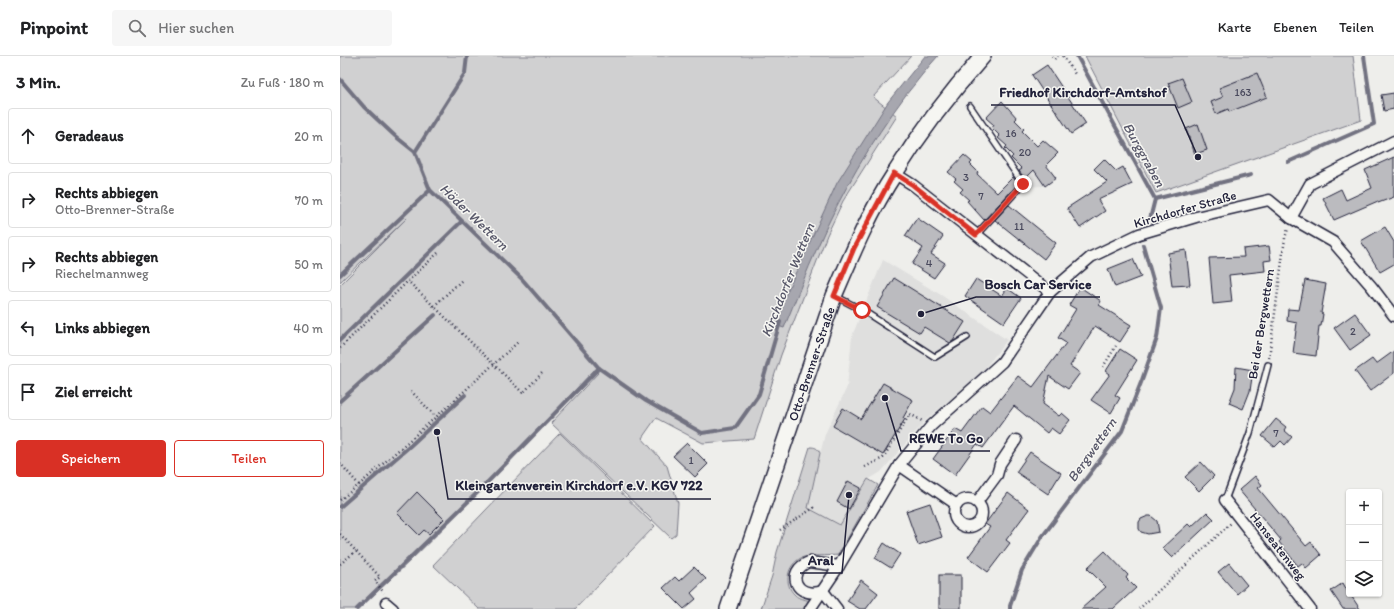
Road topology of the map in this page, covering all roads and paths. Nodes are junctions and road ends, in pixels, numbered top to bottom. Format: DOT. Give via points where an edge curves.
graph roads {
  1 [pos="983,56"];
  2 [pos="1052,56"];
  3 [pos="1058,56"];
  4 [pos="1064,56"];
  5 [pos="1074,74"];
  6 [pos="970,106"];
  7 [pos="1394,141"];
  8 [pos="894,173"];
  9 [pos="1291,218"];
  10 [pos="976,235"];
  11 [pos="438,253"];
  12 [pos="462,280"];
  13 [pos="408,281"];
  14 [pos="1050,292"];
  15 [pos="834,296"];
  16 [pos="434,306"];
  17 [pos="1394,316"];
  18 [pos="967,337"];
  19 [pos="518,342"];
  20 [pos="1116,346"];
  21 [pos="340,348"];
  22 [pos="494,365"];
  23 [pos="1268,365"];
  24 [pos="1103,368"];
  25 [pos="544,371"];
  26 [pos="411,391"];
  27 [pos="436,417"];
  28 [pos="931,426"];
  29 [pos="1016,440"];
  30 [pos="340,463"];
  31 [pos="899,465"];
  32 [pos="865,467"];
  33 [pos="359,485"];
  34 [pos="340,500"];
  35 [pos="1225,500"];
  36 [pos="977,502"];
  37 [pos="956,505"];
  38 [pos="815,507"];
  39 [pos="1238,517"];
  40 [pos="780,530"];
  41 [pos="340,534"];
  42 [pos="356,551"];
  43 [pos="340,564"];
  44 [pos="839,566"];
  45 [pos="823,591"];
  46 [pos="388,602"];
  47 [pos="728,609"];
  48 [pos="810,609"];
  49 [pos="837,609"];
  50 [pos="1140,609"];
  51 [pos="1310,609"];
  1 -- 8 [label="main road, Otto-Brenner-Straße" via="938,111"];
  2 -- 3 [label="path" via="1054,59"];
  4 -- 5 [label="path"];
  6 -- 10 [label="lane" via="1023,184"];
  7 -- 9 [label="street" via="1310,184"];
  8 -- 10 [label="street"];
  8 -- 15 [label="main road, Otto-Brenner-Straße" via="854,248"];
  9 -- 14 [label="street, Kirchdorfer Straße" via="1269,200 1139,234 1091,257"];
  9 -- 17 [label="street" via="1333,242"];
  9 -- 23 [label="path, Bei der Bergwettern" via="1285,238"];
  10 -- 14 [label="street"];
  11 -- 13 [label="path"];
  12 -- 16 [label="path"];
  13 -- 16 [label="path"];
  13 -- 21 [label="path"];
  14 -- 28 [label="street, Kirchdorfer Straße" via="1002,362"];
  15 -- 18 [label="lane" via="862,310 935,357"];
  15 -- 47 [label="main road, Otto-Brenner-Straße"];
  16 -- 22 [label="path"];
  19 -- 22 [label="path"];
  20 -- 24 [label="path"];
  22 -- 25 [label="path" via="522,393"];
  22 -- 27 [label="path"];
  23 -- 35 [label="lane, Bei der Bergwettern" via="1250,433"];
  26 -- 27 [label="path"];
  27 -- 33 [label="path"];
  28 -- 31 [label="street, Kirchdorfer Straße"];
  28 -- 32 [label="path" via="910,414 884,458"];
  29 -- 36 [label="street" via="1000,464 998,475"];
  30 -- 33 [label="path"];
  31 -- 37 [label="street"];
  31 -- 44 [label="street, Kirchdorfer Straße"];
  33 -- 34 [label="path"];
  35 -- 39 [label="street, Hanseatenweg"];
  36 -- 37 [label="street" via="966,499"];
  36 -- 37 [label="street" via="982,512 981,517 979,522 970,527 956,520"];
  38 -- 40 [label="path"];
  39 -- 50 [label="path"];
  39 -- 51 [label="street, Hanseatenweg"];
  41 -- 42 [label="path"];
  42 -- 43 [label="path"];
  42 -- 46 [label="path" via="380,576 375,581"];
  44 -- 45 [label="street, Kirchdorfer Straße"];
  44 -- 45 [label="street" via="809,562 797,572 795,580 801,590 815,594"];
  45 -- 48 [label="street, Kirchdorfer Straße"];
  45 -- 49 [label="street"];
}
